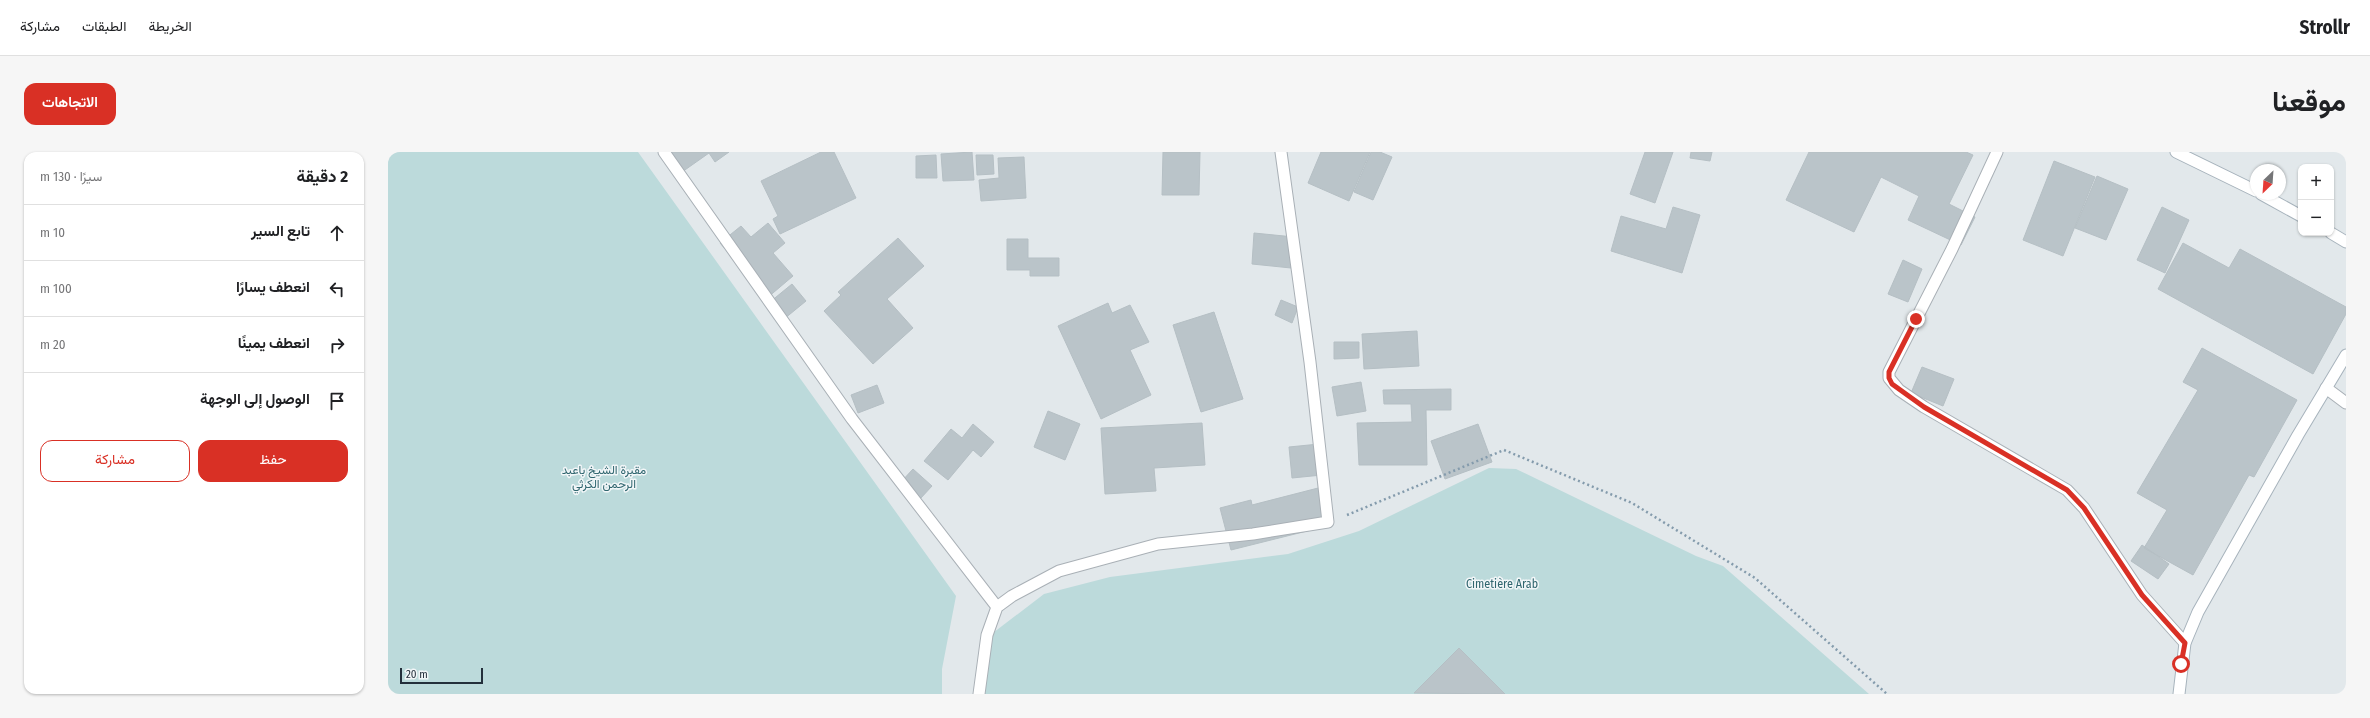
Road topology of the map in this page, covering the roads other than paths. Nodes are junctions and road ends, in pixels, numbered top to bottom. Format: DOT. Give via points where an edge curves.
graph roads {
  1 [pos="664,152"];
  2 [pos="1281,152"];
  3 [pos="1997,152"];
  4 [pos="2176,152"];
  5 [pos="2250,188"];
  6 [pos="2272,200"];
  7 [pos="2298,214"];
  8 [pos="2334,235"];
  9 [pos="2346,242"];
  10 [pos="2346,355"];
  11 [pos="2326,388"];
  12 [pos="2346,403"];
  13 [pos="997,607"];
  14 [pos="2185,643"];
  15 [pos="980,694"];
  16 [pos="2179,694"];
  1 -- 13 [label="street" via="852,419"];
  2 -- 13 [label="street" via="1310,362 1328,522 1253,534 1158,544 1102,557 1059,571"];
  3 -- 14 [label="street" via="1952,249 1889,372 1889,378 1899,390 1924,407 2067,490 2084,508 2142,595"];
  4 -- 5 [label="street"];
  6 -- 7 [label="street"];
  8 -- 9 [label="street"];
  10 -- 11 [label="street"];
  11 -- 12 [label="street"];
  11 -- 14 [label="street" via="2202,605"];
  13 -- 15 [label="street" via="987,635"];
  14 -- 16 [label="street"];
}
